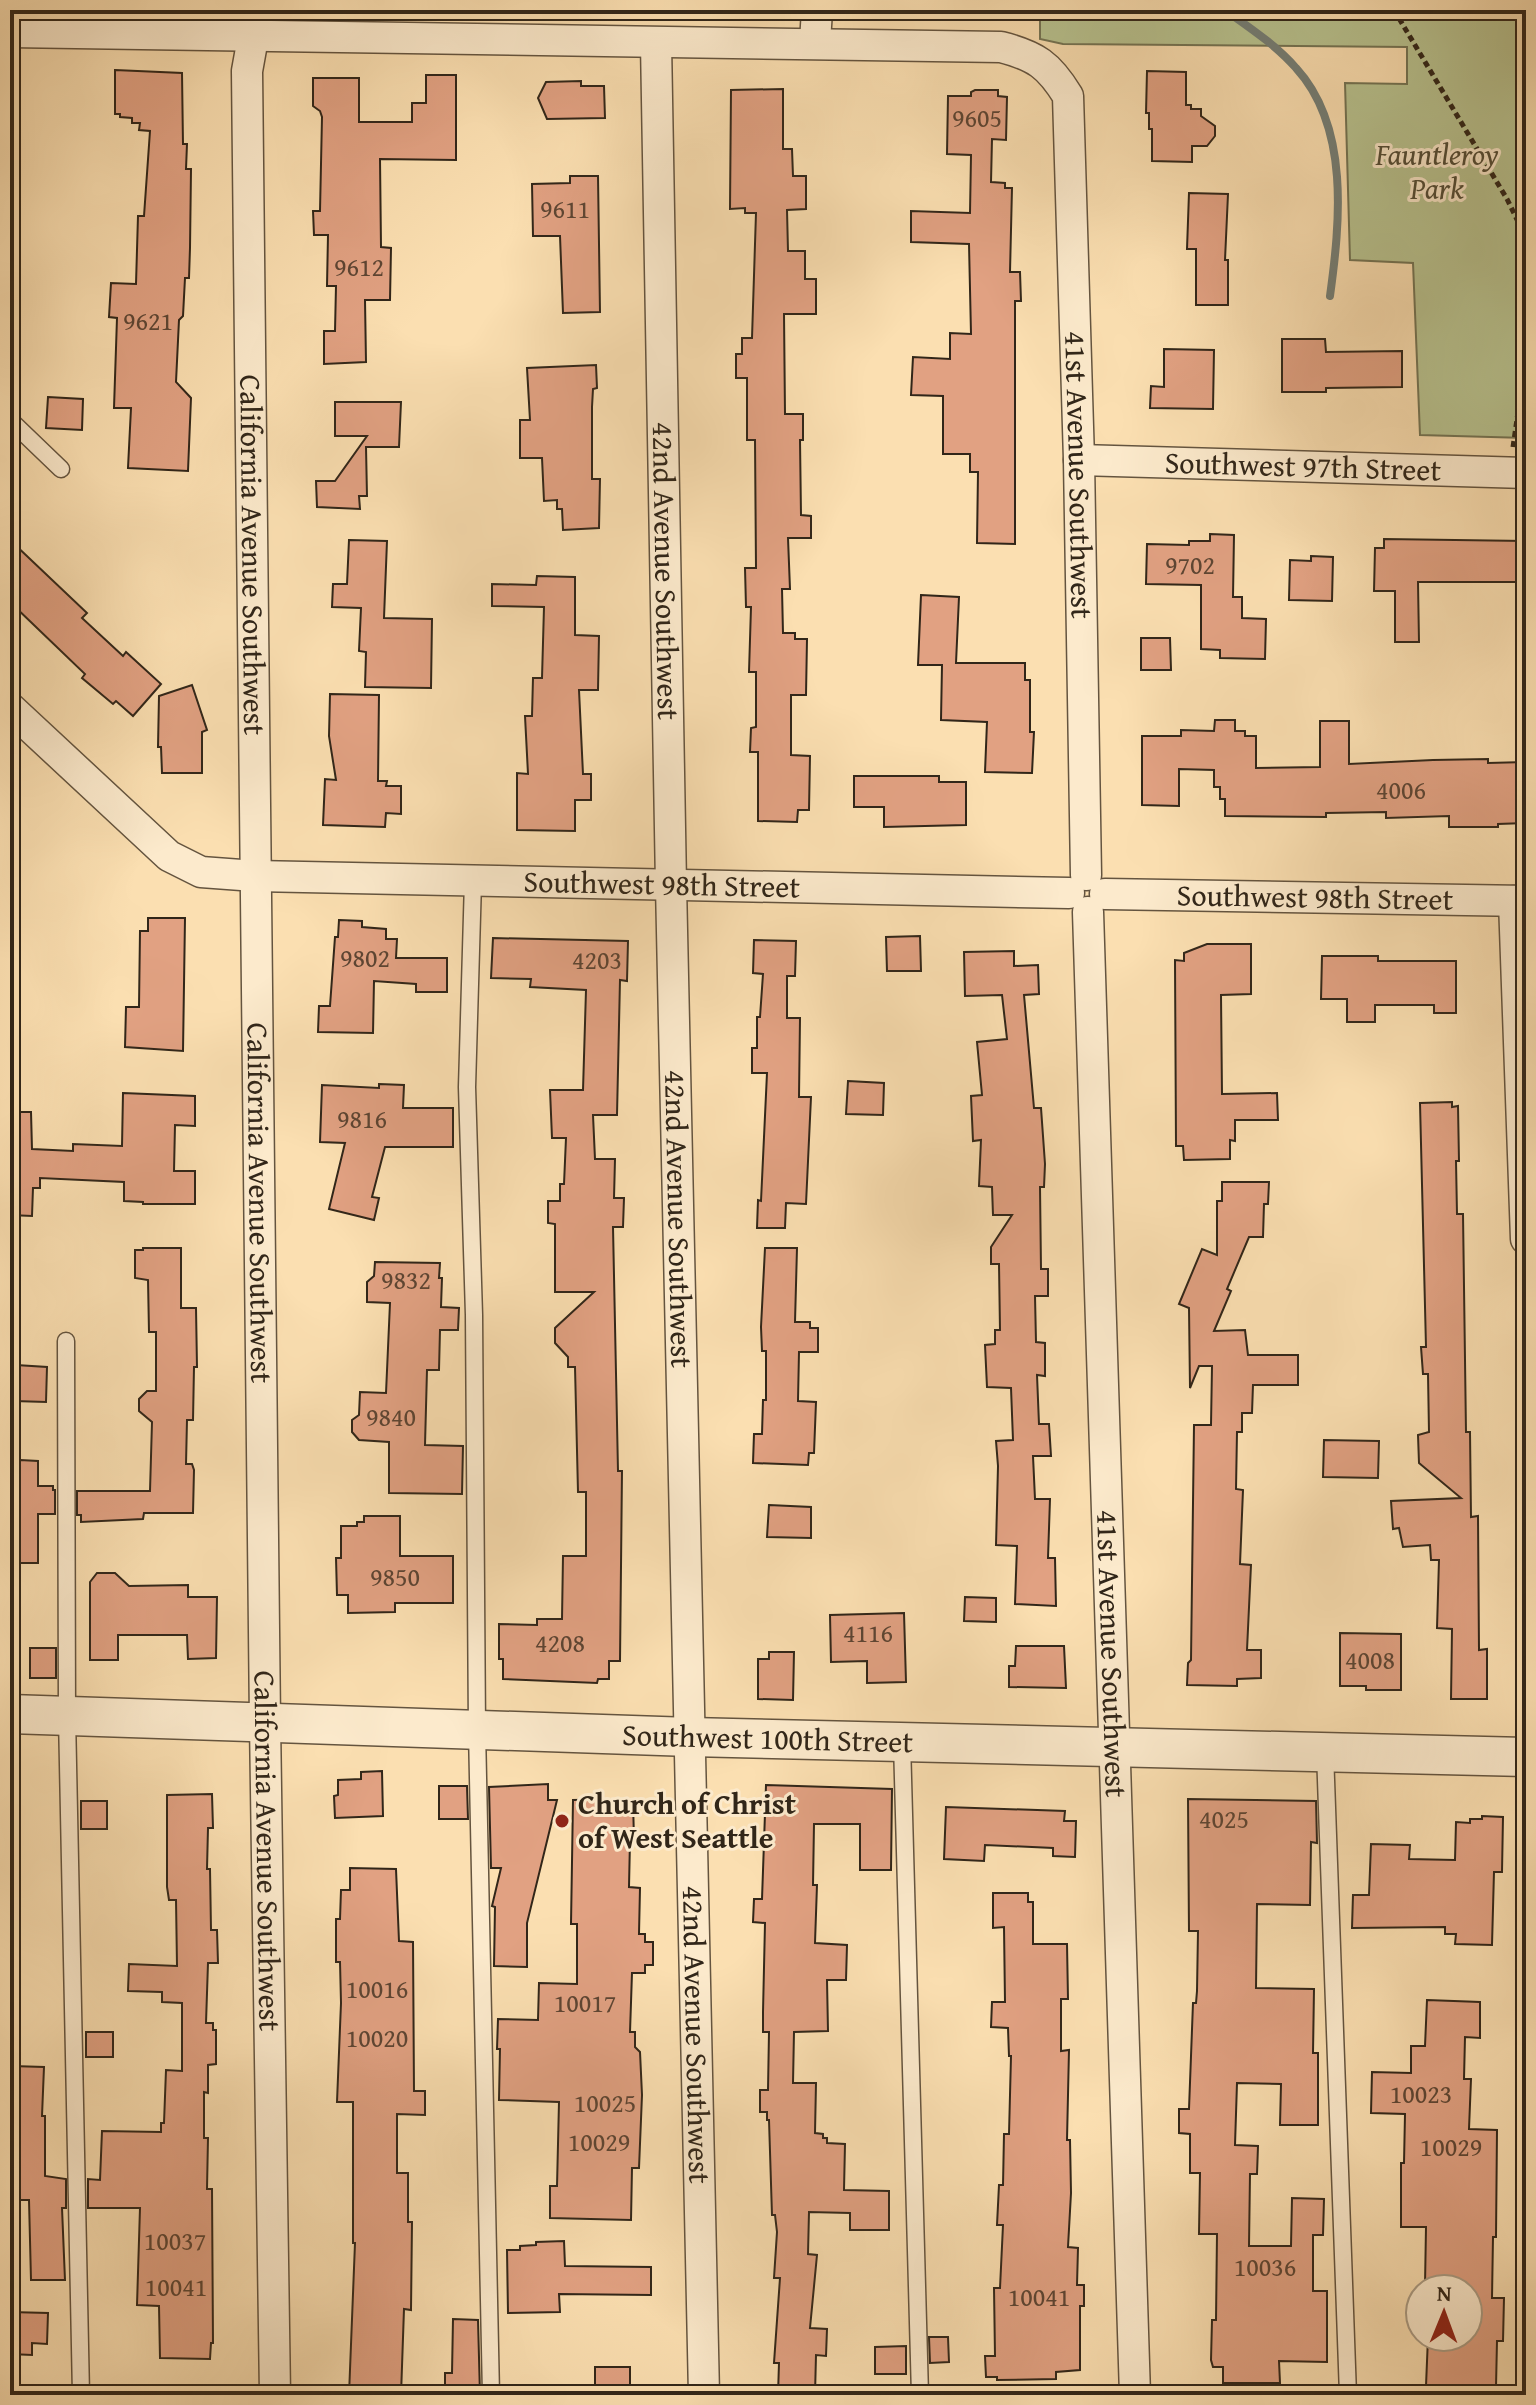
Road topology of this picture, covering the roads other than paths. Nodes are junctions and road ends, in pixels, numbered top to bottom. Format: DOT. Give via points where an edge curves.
graph roads {
  1 [pos="817,10"];
  2 [pos="256,22"];
  3 [pos="10,32"];
  4 [pos="815,42"];
  5 [pos="656,43"];
  6 [pos="10,420"];
  7 [pos="1079,460"];
  8 [pos="61,469"];
  9 [pos="1518,473"];
  10 [pos="10,708"];
  11 [pos="255,876"];
  12 [pos="473,881"];
  13 [pos="671,885"];
  14 [pos="1087,893"];
  15 [pos="1520,901"];
  16 [pos="1526,1239"];
  17 [pos="66,1341"];
  18 [pos="10,1714"];
  19 [pos="67,1716"];
  20 [pos="265,1722"];
  21 [pos="477,1730"];
  22 [pos="690,1737"];
  23 [pos="902,1742"];
  24 [pos="1116,1748"];
  25 [pos="1325,1752"];
  26 [pos="1526,1757"];
  27 [pos="81,2395"];
  28 [pos="275,2395"];
  29 [pos="491,2395"];
  30 [pos="704,2395"];
  31 [pos="920,2395"];
  32 [pos="1135,2395"];
  33 [pos="1348,2395"];
  1 -- 4 [label="street"];
  2 -- 3 [label="street"];
  2 -- 5 [label="street"];
  2 -- 11 [label="street, California Avenue Southwest" via="247,71"];
  4 -- 5 [label="street"];
  4 -- 7 [label="street, 41st Avenue Southwest" via="1001,47 1024,52 1056,76 1068,96"];
  5 -- 13 [label="street, 42nd Avenue Southwest"];
  6 -- 8 [label="lane"];
  7 -- 9 [label="street, Southwest 97th Street"];
  7 -- 14 [label="street, 41st Avenue Southwest"];
  10 -- 11 [label="street, Southwest 98th Street" via="169,856 201,872"];
  11 -- 12 [label="street, Southwest 98th Street"];
  11 -- 20 [label="street, California Avenue Southwest"];
  12 -- 13 [label="street, Southwest 98th Street"];
  12 -- 21 [label="lane" via="467,1087"];
  13 -- 14 [label="street, Southwest 98th Street"];
  13 -- 22 [label="street, 42nd Avenue Southwest"];
  14 -- 15 [label="street, Southwest 98th Street"];
  14 -- 24 [label="street, 41st Avenue Southwest"];
  15 -- 16 [label="street"];
  17 -- 19 [label="lane"];
  18 -- 19 [label="street, Southwest 100th Street"];
  19 -- 20 [label="street, Southwest 100th Street"];
  19 -- 27 [label="lane"];
  20 -- 21 [label="street, Southwest 100th Street"];
  20 -- 28 [label="street, California Avenue Southwest"];
  21 -- 22 [label="street, Southwest 100th Street"];
  21 -- 29 [label="lane"];
  22 -- 23 [label="street, Southwest 100th Street"];
  22 -- 30 [label="street, 42nd Avenue Southwest"];
  23 -- 24 [label="street, Southwest 100th Street"];
  23 -- 31 [label="lane"];
  24 -- 25 [label="street, Southwest 100th Street"];
  24 -- 32 [label="street, 41st Avenue Southwest"];
  25 -- 26 [label="street, Southwest 100th Street"];
  25 -- 33 [label="lane"];
}
